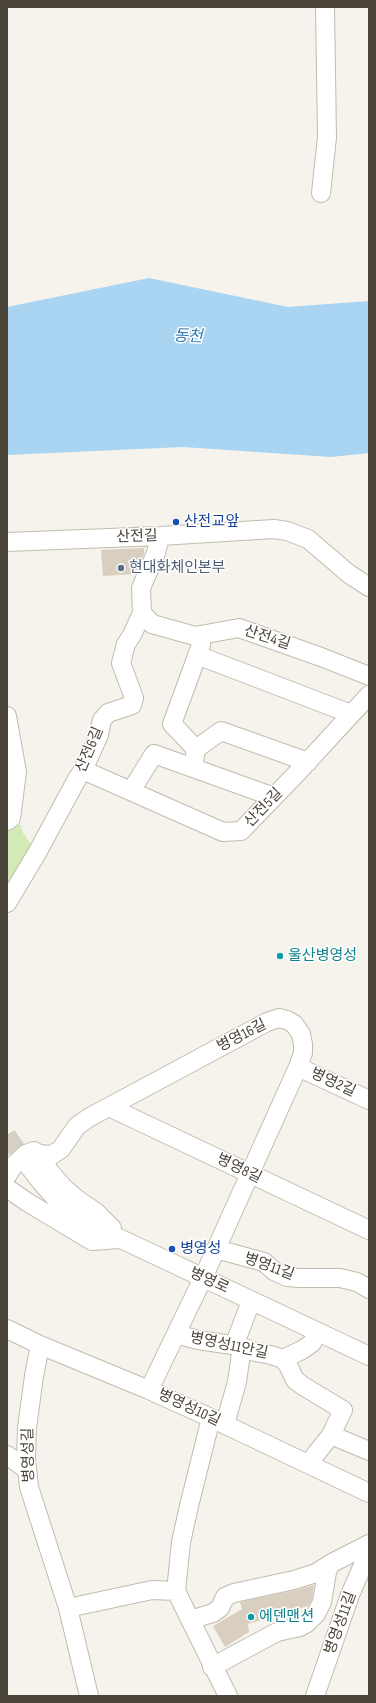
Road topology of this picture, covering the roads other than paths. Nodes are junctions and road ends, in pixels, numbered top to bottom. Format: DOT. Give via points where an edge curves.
graph roads {
  1 [pos="325,7"];
  2 [pos="321,193"];
  3 [pos="160,536"];
  4 [pos="7,542"];
  5 [pos="369,587"];
  6 [pos="142,613"];
  7 [pos="205,635"];
  8 [pos="198,655"];
  9 [pos="369,676"];
  10 [pos="369,694"];
  11 [pos="351,714"];
  12 [pos="7,716"];
  13 [pos="196,749"];
  14 [pos="308,762"];
  15 [pos="193,768"];
  16 [pos="84,770"];
  17 [pos="131,791"];
  18 [pos="274,797"];
  19 [pos="7,820"];
  20 [pos="7,903"];
  21 [pos="298,1066"];
  22 [pos="369,1100"];
  23 [pos="109,1106"];
  24 [pos="32,1157"];
  25 [pos="249,1174"];
  26 [pos="7,1176"];
  27 [pos="7,1188"];
  28 [pos="369,1230"];
  29 [pos="121,1239"];
  30 [pos="216,1249"];
  31 [pos="203,1278"];
  32 [pos="369,1289"];
  33 [pos="251,1301"];
  34 [pos="7,1329"];
  35 [pos="318,1332"];
  36 [pos="176,1334"];
  37 [pos="40,1345"];
  38 [pos="239,1346"];
  39 [pos="369,1356"];
  40 [pos="282,1359"];
  41 [pos="149,1390"];
  42 [pos="218,1421"];
  43 [pos="331,1435"];
  44 [pos="369,1451"];
  45 [pos="7,1456"];
  46 [pos="308,1464"];
  47 [pos="27,1470"];
  48 [pos="369,1493"];
  49 [pos="369,1544"];
  50 [pos="369,1551"];
  51 [pos="330,1564"];
  52 [pos="176,1591"];
  53 [pos="68,1608"];
  54 [pos="316,1614"];
  55 [pos="190,1620"];
  56 [pos="341,1621"];
  57 [pos="212,1667"];
  58 [pos="89,1696"];
  59 [pos="228,1696"];
  60 [pos="315,1696"];
  1 -- 2 [label="street" via="327,137"];
  3 -- 4 [label="street, 산전길"];
  3 -- 5 [label="street, 산전길" via="237,530 287,531 308,539 349,574"];
  3 -- 6 [label="street, 산전6길" via="156,553 141,588"];
  6 -- 7 [label="street, 산전4길" via="152,624 195,636"];
  6 -- 16 [label="street, 산전6길" via="126,644 121,663 134,698 132,705 108,713 102,720"];
  7 -- 8 [label="street"];
  7 -- 9 [label="street, 산전4길" via="239,628"];
  8 -- 11 [label="street"];
  8 -- 13 [label="street" via="172,724"];
  10 -- 11 [label="street, 산전5길"];
  11 -- 14 [label="street, 산전5길"];
  12 -- 19 [label="street" via="17,772 11,818"];
  13 -- 14 [label="street" via="221,731"];
  13 -- 15 [label="street"];
  14 -- 18 [label="street, 산전5길"];
  15 -- 17 [label="street" via="154,754"];
  15 -- 18 [label="street"];
  16 -- 17 [label="street, 산전5길"];
  16 -- 20 [label="street, 산전6길"];
  17 -- 18 [label="street, 산전5길" via="223,832 241,831"];
  21 -- 22 [label="street, 병영2길"];
  21 -- 23 [label="street, 병영16길" via="303,1053 301,1034 294,1024 279,1018"];
  21 -- 25 [label="street, 병영16길"];
  23 -- 24 [label="street, 병영16길" via="77,1126 61,1149 52,1155"];
  23 -- 25 [label="street, 병영8길"];
  24 -- 26 [label="street, 병영16길" via="34,1151 26,1154 14,1165"];
  24 -- 29 [label="street, 병영로" via="41,1182 58,1200 72,1212"];
  25 -- 28 [label="street, 병영8길"];
  25 -- 30 [label="street, 병영16길"];
  27 -- 29 [label="street" via="92,1240"];
  29 -- 31 [label="street, 병영로"];
  30 -- 31 [label="street, 병영16길"];
  30 -- 32 [label="street, 병영11길" via="264,1262 274,1271 287,1276 340,1278 357,1282"];
  31 -- 33 [label="street, 병영로"];
  31 -- 36 [label="street, 병영16길"];
  33 -- 35 [label="street, 병영로"];
  33 -- 38 [label="street" via="237,1338"];
  34 -- 37 [label="street, 병영성10길"];
  35 -- 39 [label="street, 병영로"];
  35 -- 40 [label="street, 병영성11안길" via="312,1343"];
  36 -- 38 [label="street, 병영성11안길"];
  36 -- 41 [label="street, 병영16길"];
  37 -- 41 [label="street, 병영성10길"];
  37 -- 47 [label="street, 병영성길" via="27,1428"];
  38 -- 40 [label="street, 병영성11안길"];
  38 -- 42 [label="street" via="241,1354 237,1382"];
  40 -- 43 [label="street, 병영성11안길" via="295,1380 343,1410"];
  41 -- 42 [label="street, 병영성10길"];
  42 -- 46 [label="street, 병영성10길"];
  42 -- 52 [label="street" via="184,1528"];
  43 -- 44 [label="street"];
  43 -- 46 [label="street, 병영성11안길"];
  45 -- 47 [label="street"];
  46 -- 48 [label="street, 병영성10길"];
  47 -- 53 [label="street, 병영성길" via="29,1487"];
  49 -- 51 [label="street"];
  50 -- 56 [label="street, 병영성11길"];
  51 -- 54 [label="street" via="322,1602"];
  51 -- 55 [label="street" via="316,1573 294,1580 234,1593 225,1597 220,1608 213,1613"];
  52 -- 53 [label="street" via="152,1590"];
  52 -- 55 [label="street"];
  53 -- 58 [label="street, 병영성길"];
  54 -- 56 [label="street"];
  54 -- 57 [label="street" via="300,1627 277,1632"];
  55 -- 57 [label="street"];
  56 -- 60 [label="street, 병영성11길"];
  57 -- 59 [label="street"];
}
